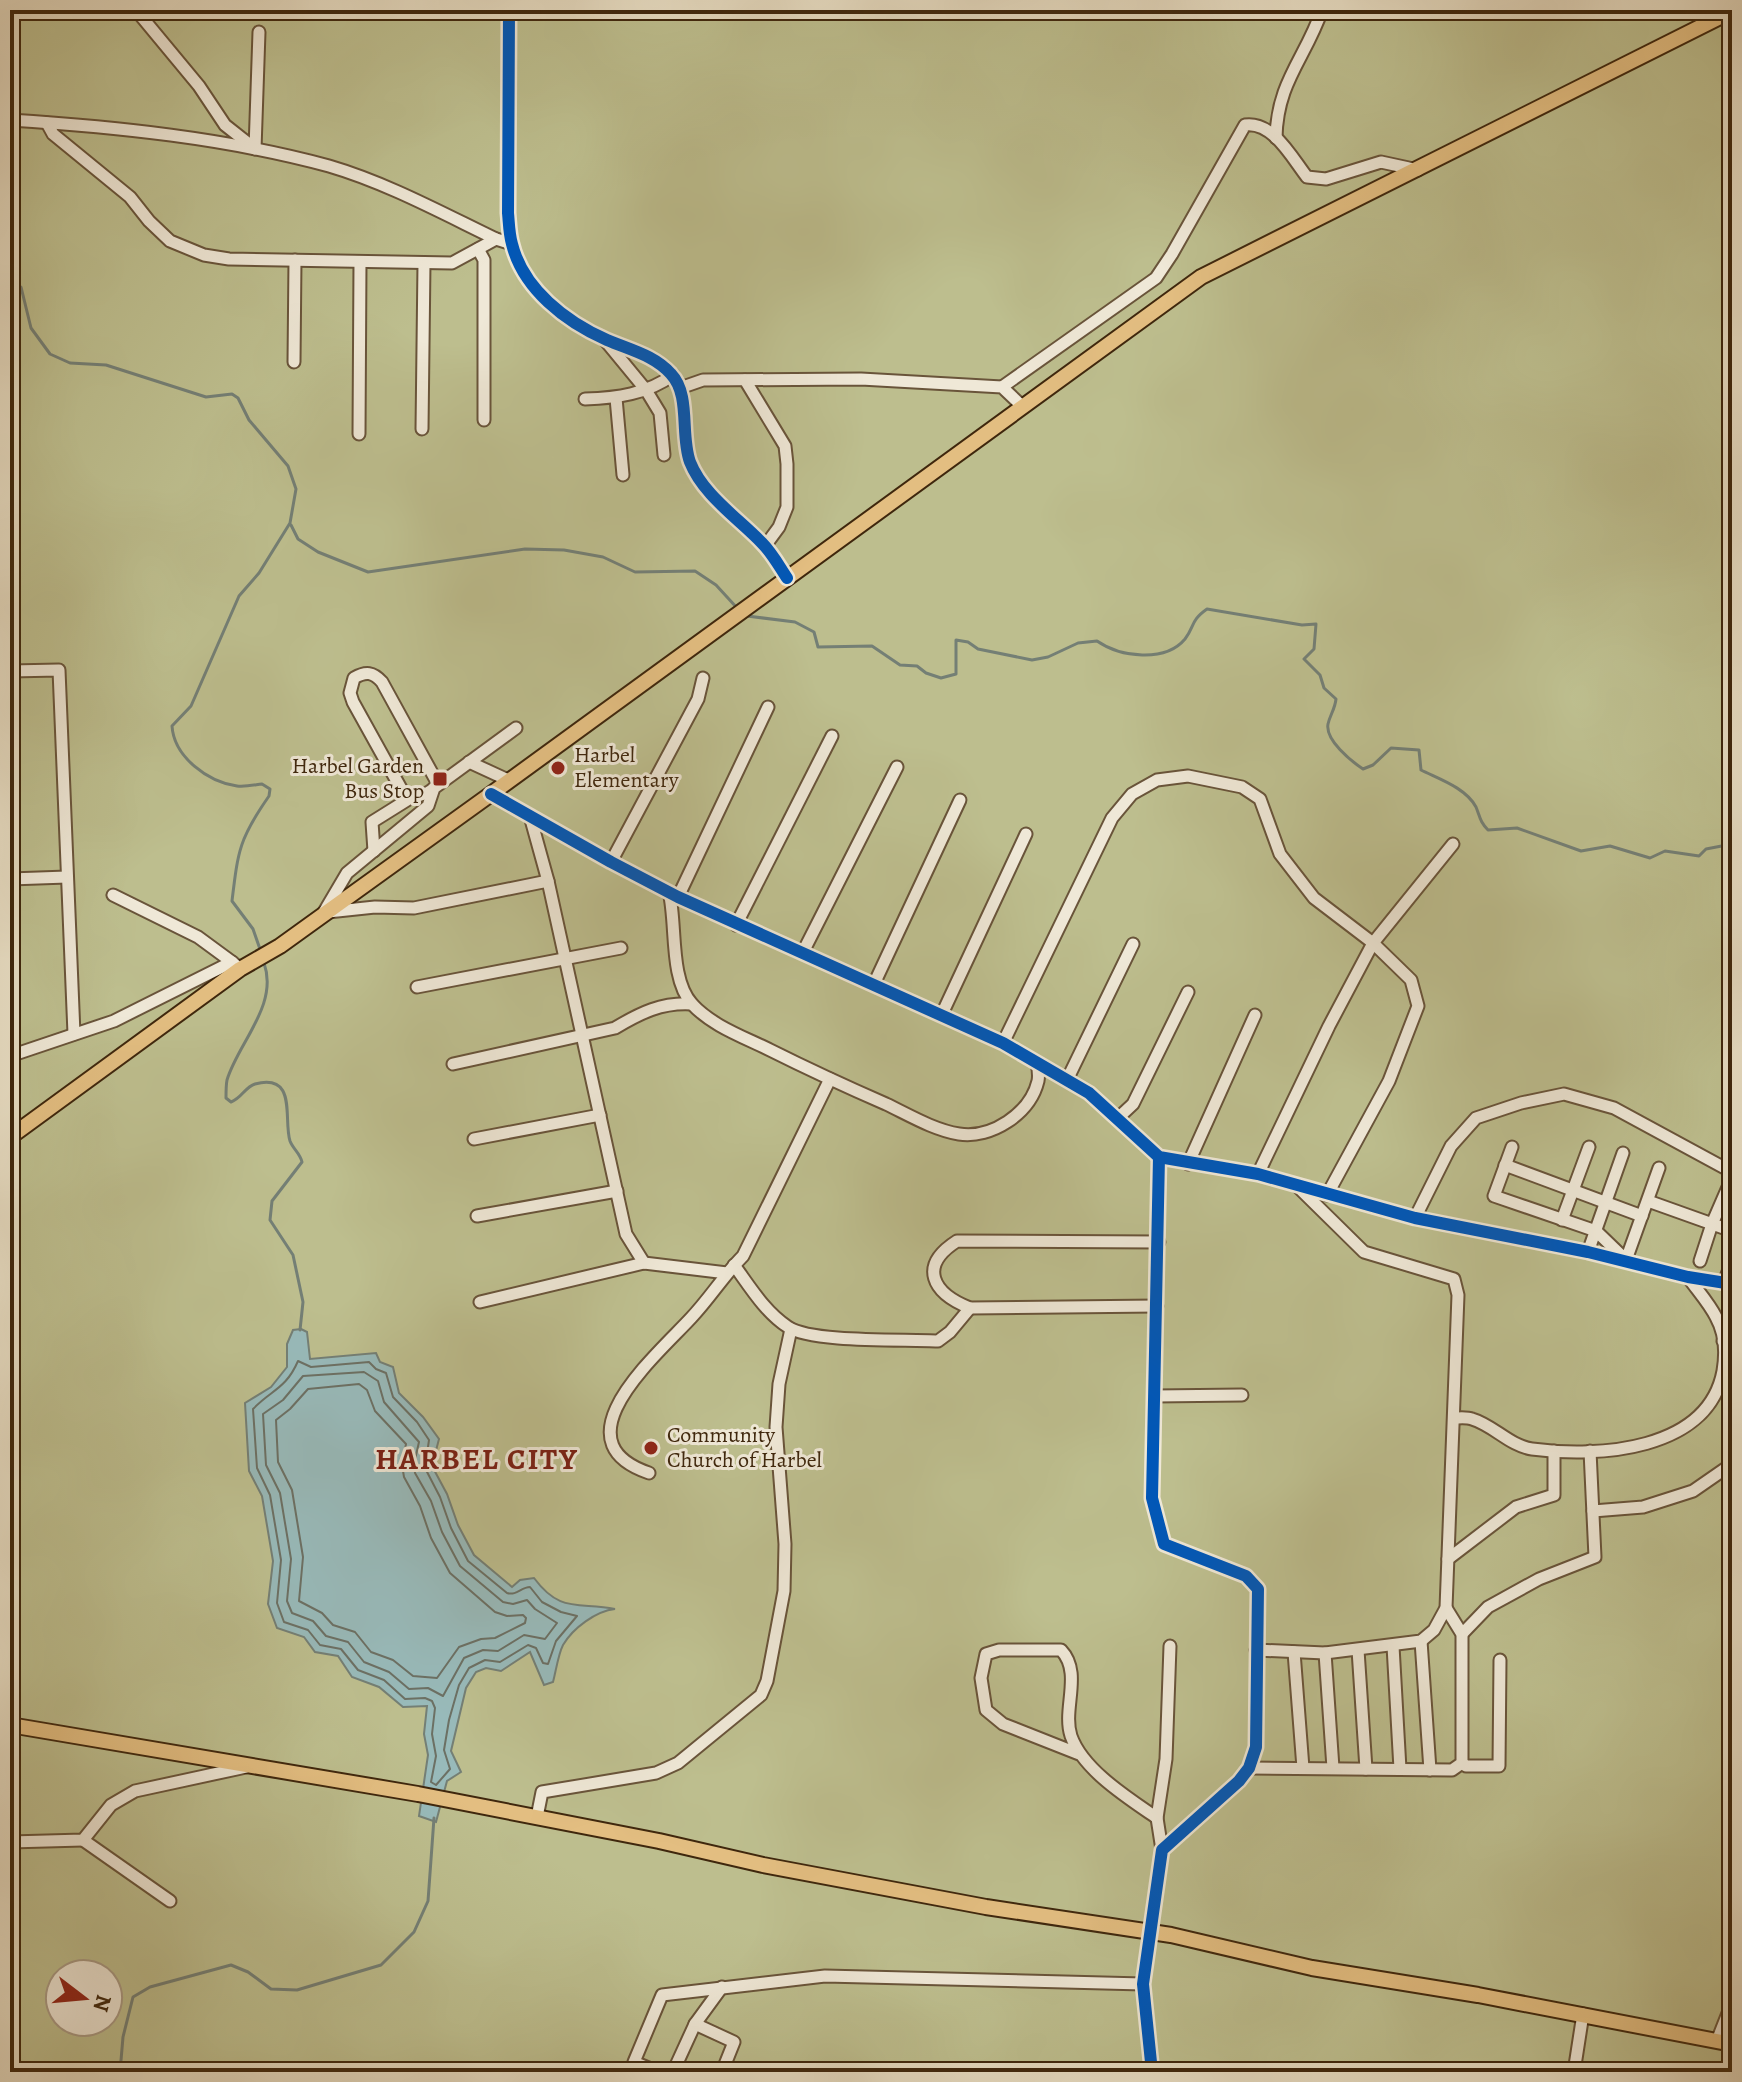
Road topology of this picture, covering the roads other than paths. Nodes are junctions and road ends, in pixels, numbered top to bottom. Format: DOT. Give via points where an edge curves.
graph roads {
  1 [pos="136,10"];
  2 [pos="509,10"];
  3 [pos="1322,10"];
  4 [pos="1732,11"];
  5 [pos="259,32"];
  6 [pos="10,120"];
  7 [pos="47,123"];
  8 [pos="1276,138"];
  9 [pos="255,149"];
  10 [pos="1418,170"];
  11 [pos="496,239"];
  12 [pos="512,244"];
  13 [pos="478,249"];
  14 [pos="295,260"];
  15 [pos="360,262"];
  16 [pos="424,263"];
  17 [pos="603,338"];
  18 [pos="294,362"];
  19 [pos="673,375"];
  20 [pos="745,380"];
  21 [pos="1002,387"];
  22 [pos="680,388"];
  23 [pos="646,390"];
  24 [pos="616,398"];
  25 [pos="585,399"];
  26 [pos="1022,406"];
  27 [pos="484,420"];
  28 [pos="422,429"];
  29 [pos="359,434"];
  30 [pos="664,455"];
  31 [pos="623,475"];
  32 [pos="765,546"];
  33 [pos="787,578"];
  34 [pos="10,671"];
  35 [pos="703,678"];
  36 [pos="768,707"];
  37 [pos="516,728"];
  38 [pos="832,736"];
  39 [pos="469,762"];
  40 [pos="897,767"];
  41 [pos="508,780"];
  42 [pos="436,786"];
  43 [pos="491,794"];
  44 [pos="412,797"];
  45 [pos="960,800"];
  46 [pos="530,816"];
  47 [pos="1026,834"];
  48 [pos="1453,844"];
  49 [pos="374,851"];
  50 [pos="611,862"];
  51 [pos="67,877"];
  52 [pos="10,879"];
  53 [pos="548,881"];
  54 [pos="673,894"];
  55 [pos="113,895"];
  56 [pos="324,913"];
  57 [pos="736,925"];
  58 [pos="1373,943"];
  59 [pos="1133,944"];
  60 [pos="621,948"];
  61 [pos="803,952"];
  62 [pos="565,957"];
  63 [pos="239,966"];
  64 [pos="874,984"];
  65 [pos="417,987"];
  66 [pos="1188,992"];
  67 [pos="692,1004"];
  68 [pos="942,1014"];
  69 [pos="1255,1015"];
  70 [pos="74,1034"];
  71 [pos="583,1036"];
  72 [pos="1003,1043"];
  73 [pos="10,1056"];
  74 [pos="1037,1063"];
  75 [pos="453,1064"];
  76 [pos="830,1079"];
  77 [pos="1067,1080"];
  78 [pos="600,1115"];
  79 [pos="1118,1118"];
  80 [pos="10,1137"];
  81 [pos="474,1139"];
  82 [pos="1512,1147"];
  83 [pos="1589,1147"];
  84 [pos="1623,1153"];
  85 [pos="1159,1157"];
  86 [pos="1188,1164"];
  87 [pos="1505,1165"];
  88 [pos="1659,1168"];
  89 [pos="1258,1174"];
  90 [pos="1732,1175"];
  91 [pos="1298,1186"];
  92 [pos="1573,1190"];
  93 [pos="617,1191"];
  94 [pos="1327,1195"];
  95 [pos="1648,1201"];
  96 [pos="1606,1202"];
  97 [pos="477,1216"];
  98 [pos="1642,1216"];
  99 [pos="1415,1218"];
  100 [pos="1562,1220"];
  101 [pos="1712,1224"];
  102 [pos="1596,1231"];
  103 [pos="1732,1231"];
  104 [pos="1159,1242"];
  105 [pos="1588,1252"];
  106 [pos="1626,1260"];
  107 [pos="1700,1261"];
  108 [pos="1732,1262"];
  109 [pos="644,1263"];
  110 [pos="730,1269"];
  111 [pos="1688,1277"];
  112 [pos="1728,1283"];
  113 [pos="480,1302"];
  114 [pos="1157,1306"];
  115 [pos="970,1308"];
  116 [pos="1732,1325"];
  117 [pos="791,1329"];
  118 [pos="1723,1341"];
  119 [pos="1729,1354"];
  120 [pos="1242,1395"];
  121 [pos="1155,1396"];
  122 [pos="1454,1418"];
  123 [pos="1554,1451"];
  124 [pos="1590,1451"];
  125 [pos="1732,1464"];
  126 [pos="649,1473"];
  127 [pos="1593,1511"];
  128 [pos="1448,1559"];
  129 [pos="1446,1608"];
  130 [pos="1462,1634"];
  131 [pos="1421,1641"];
  132 [pos="1170,1646"];
  133 [pos="1393,1646"];
  134 [pos="1256,1650"];
  135 [pos="1358,1650"];
  136 [pos="1294,1652"];
  137 [pos="1325,1653"];
  138 [pos="1500,1660"];
  139 [pos="10,1725"];
  140 [pos="1079,1754"];
  141 [pos="1462,1763"];
  142 [pos="254,1765"];
  143 [pos="1249,1768"];
  144 [pos="1303,1768"];
  145 [pos="1333,1768"];
  146 [pos="1366,1769"];
  147 [pos="1400,1769"];
  148 [pos="1430,1770"];
  149 [pos="537,1817"];
  150 [pos="1157,1818"];
  151 [pos="83,1840"];
  152 [pos="10,1842"];
  153 [pos="1162,1850"];
  154 [pos="170,1901"];
  155 [pos="1149,1932"];
  156 [pos="1143,1984"];
  157 [pos="722,1987"];
  158 [pos="1732,2003"];
  159 [pos="1583,2014"];
  160 [pos="695,2024"];
  161 [pos="1724,2042"];
  162 [pos="658,2072"];
  163 [pos="673,2072"];
  164 [pos="722,2072"];
  165 [pos="1152,2072"];
  166 [pos="1574,2072"];
  1 -- 9 [label="street" via="225,125"];
  2 -- 12 [label="street"];
  3 -- 8 [label="street" via="1285,83"];
  4 -- 10 [label="main road"];
  5 -- 9 [label="street"];
  6 -- 7 [label="street"];
  7 -- 9 [label="street"];
  7 -- 14 [label="street" via="53,134 130,197 170,241 229,259"];
  8 -- 10 [label="street" via="1307,177 1326,179 1381,162"];
  8 -- 21 [label="street" via="1269,130 1245,125 1156,278"];
  9 -- 11 [label="street" via="380,184"];
  10 -- 26 [label="main road" via="1201,277"];
  11 -- 12 [label="street"];
  11 -- 13 [label="street"];
  12 -- 17 [label="street" via="523,272 546,302"];
  13 -- 16 [label="street" via="452,263"];
  13 -- 27 [label="street" via="484,260"];
  14 -- 15 [label="street"];
  14 -- 18 [label="street"];
  15 -- 16 [label="street"];
  15 -- 29 [label="street"];
  16 -- 28 [label="street"];
  17 -- 19 [label="street" via="654,359"];
  17 -- 23 [label="street"];
  19 -- 22 [label="street"];
  19 -- 23 [label="street"];
  20 -- 21 [label="street" via="861,379"];
  20 -- 22 [label="street" via="703,380"];
  20 -- 32 [label="street" via="785,446 787,507"];
  21 -- 26 [label="street"];
  22 -- 32 [label="street" via="690,463 702,485"];
  23 -- 24 [label="street"];
  23 -- 30 [label="street" via="660,413"];
  24 -- 25 [label="street"];
  24 -- 31 [label="street"];
  26 -- 33 [label="main road"];
  32 -- 33 [label="street"];
  33 -- 41 [label="main road"];
  34 -- 51 [label="street" via="59,670"];
  35 -- 50 [label="street" via="698,699"];
  36 -- 54 [label="street"];
  37 -- 39 [label="street"];
  38 -- 57 [label="street"];
  39 -- 41 [label="street"];
  39 -- 42 [label="street"];
  40 -- 61 [label="street"];
  41 -- 43 [label="main road"];
  42 -- 44 [label="street"];
  42 -- 44 [label="street" via="382,682 364,673 354,678 350,693 404,794"];
  42 -- 49 [label="street" via="428,806"];
  43 -- 46 [label="street"];
  43 -- 56 [label="main road"];
  44 -- 49 [label="street" via="372,822"];
  45 -- 64 [label="street"];
  46 -- 50 [label="street"];
  46 -- 53 [label="street"];
  47 -- 68 [label="street"];
  48 -- 58 [label="street"];
  49 -- 56 [label="street" via="347,873"];
  50 -- 54 [label="street"];
  51 -- 52 [label="street"];
  51 -- 70 [label="street"];
  53 -- 56 [label="street" via="414,908"];
  53 -- 62 [label="street"];
  54 -- 57 [label="street"];
  54 -- 67 [label="street" via="677,966"];
  55 -- 63 [label="street" via="198,937"];
  56 -- 63 [label="main road" via="280,946"];
  57 -- 61 [label="street"];
  58 -- 72 [label="street" via="1314,898 1288,865 1260,799 1242,787 1188,776 1157,780 1132,794 1112,818"];
  58 -- 89 [label="street"];
  58 -- 94 [label="street" via="1411,980 1418,1006 1389,1081"];
  59 -- 77 [label="street"];
  60 -- 62 [label="street"];
  61 -- 64 [label="street"];
  62 -- 65 [label="street"];
  62 -- 71 [label="street"];
  63 -- 70 [label="street"];
  63 -- 80 [label="main road"];
  64 -- 68 [label="street"];
  66 -- 79 [label="street" via="1133,1104"];
  67 -- 71 [label="street" via="672,1002"];
  67 -- 76 [label="street" via="722,1027"];
  68 -- 72 [label="street"];
  69 -- 86 [label="street"];
  70 -- 73 [label="street"];
  71 -- 75 [label="street"];
  71 -- 78 [label="street"];
  72 -- 74 [label="street"];
  74 -- 76 [label="street" via="1039,1080 1027,1104 1005,1124 982,1134 940,1129"];
  74 -- 77 [label="street"];
  76 -- 110 [label="street" via="743,1256"];
  77 -- 79 [label="street"];
  78 -- 81 [label="street"];
  78 -- 93 [label="street"];
  79 -- 85 [label="street"];
  82 -- 87 [label="street"];
  83 -- 92 [label="street"];
  84 -- 96 [label="street"];
  85 -- 86 [label="street"];
  85 -- 104 [label="street"];
  86 -- 89 [label="street"];
  87 -- 92 [label="street"];
  87 -- 100 [label="street" via="1494,1196"];
  88 -- 95 [label="street"];
  89 -- 91 [label="street"];
  90 -- 99 [label="street" via="1614,1108 1564,1094 1476,1118 1451,1146"];
  90 -- 101 [label="street"];
  91 -- 94 [label="street"];
  91 -- 122 [label="street" via="1364,1252 1454,1279"];
  92 -- 96 [label="street"];
  92 -- 100 [label="street"];
  93 -- 97 [label="street"];
  93 -- 109 [label="street" via="626,1234"];
  94 -- 99 [label="street"];
  95 -- 98 [label="street"];
  95 -- 101 [label="street"];
  96 -- 98 [label="street"];
  96 -- 102 [label="street"];
  98 -- 106 [label="street"];
  99 -- 105 [label="street"];
  100 -- 102 [label="street"];
  101 -- 103 [label="street"];
  101 -- 107 [label="street"];
  102 -- 105 [label="street"];
  102 -- 106 [label="street"];
  104 -- 114 [label="street"];
  104 -- 115 [label="street" via="957,1241 935,1263 935,1279 940,1291"];
  105 -- 106 [label="street"];
  106 -- 111 [label="street"];
  108 -- 112 [label="street"];
  109 -- 110 [label="street"];
  109 -- 113 [label="street"];
  110 -- 117 [label="street"];
  110 -- 126 [label="street" via="616,1404 613,1446 631,1467"];
  111 -- 112 [label="street"];
  111 -- 118 [label="street" via="1717,1318"];
  114 -- 115 [label="street"];
  114 -- 121 [label="street"];
  115 -- 117 [label="street" via="938,1341 824,1336"];
  116 -- 118 [label="street"];
  117 -- 149 [label="street" via="776,1427 784,1591 761,1695 678,1763 656,1773 542,1792"];
  118 -- 119 [label="street"];
  119 -- 124 [label="street" via="1711,1403 1694,1420 1660,1440"];
  120 -- 121 [label="street"];
  121 -- 134 [label="street" via="1152,1498 1164,1544 1246,1576 1258,1589"];
  122 -- 123 [label="street" via="1472,1419 1528,1448"];
  122 -- 128 [label="street"];
  123 -- 124 [label="street"];
  123 -- 128 [label="street" via="1554,1495 1516,1507"];
  124 -- 127 [label="street"];
  125 -- 127 [label="street" via="1693,1491 1643,1507"];
  127 -- 130 [label="street" via="1595,1557 1488,1607"];
  128 -- 129 [label="street"];
  129 -- 130 [label="street"];
  129 -- 131 [label="street"];
  130 -- 141 [label="street"];
  131 -- 133 [label="street"];
  131 -- 148 [label="street"];
  132 -- 150 [label="street" via="1166,1759"];
  133 -- 135 [label="street"];
  133 -- 147 [label="street"];
  134 -- 136 [label="street"];
  134 -- 143 [label="street" via="1256,1747"];
  135 -- 137 [label="street"];
  135 -- 146 [label="street"];
  136 -- 137 [label="street"];
  136 -- 144 [label="street"];
  137 -- 145 [label="street"];
  138 -- 141 [label="street" via="1499,1766"];
  139 -- 142 [label="main road"];
  140 -- 140 [label="street" via="1069,1732 1069,1658 1061,1650 986,1654 981,1678 986,1710 1003,1724"];
  140 -- 150 [label="street"];
  141 -- 148 [label="street" via="1452,1770"];
  142 -- 149 [label="main road"];
  142 -- 151 [label="street" via="135,1791 111,1805"];
  143 -- 144 [label="street"];
  143 -- 153 [label="street"];
  144 -- 145 [label="street"];
  145 -- 146 [label="street"];
  146 -- 147 [label="street"];
  147 -- 148 [label="street"];
  149 -- 155 [label="main road" via="778,1868"];
  150 -- 153 [label="street"];
  151 -- 152 [label="street"];
  151 -- 154 [label="street"];
  153 -- 155 [label="street"];
  155 -- 156 [label="street"];
  155 -- 159 [label="main road" via="1312,1968"];
  156 -- 157 [label="street" via="825,1976"];
  156 -- 165 [label="street"];
  157 -- 160 [label="street"];
  157 -- 162 [label="street" via="662,1995 634,2062"];
  158 -- 161 [label="street"];
  159 -- 161 [label="main road"];
  159 -- 166 [label="street"];
  160 -- 163 [label="street"];
  160 -- 164 [label="street" via="734,2042"];
}
